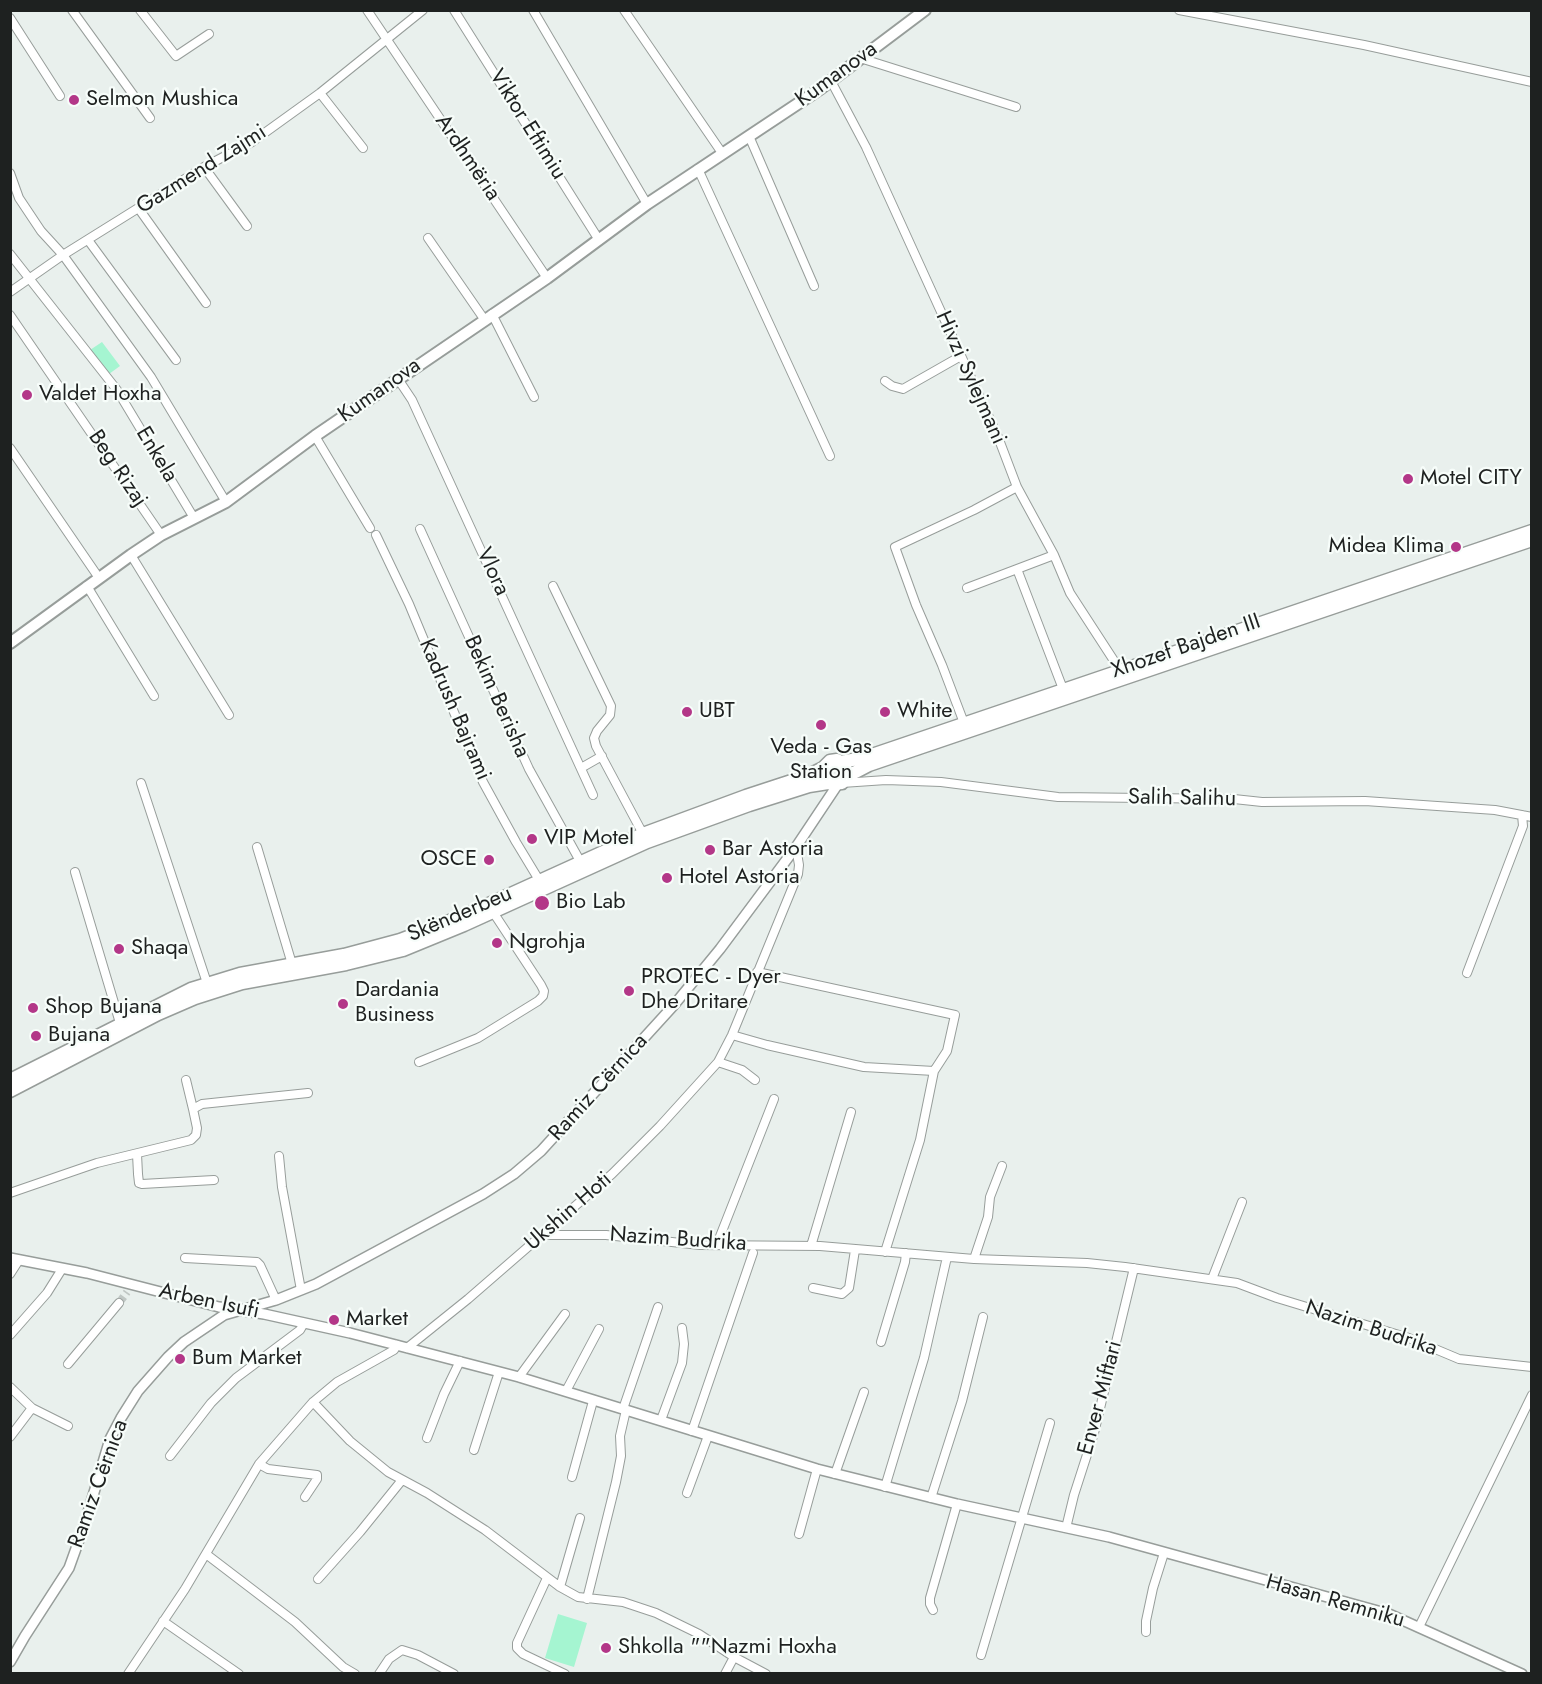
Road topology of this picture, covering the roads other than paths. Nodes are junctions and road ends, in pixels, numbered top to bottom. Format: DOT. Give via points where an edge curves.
graph roads {
  1 [pos="72,10"];
  2 [pos="140,10"];
  3 [pos="367,10"];
  4 [pos="423,10"];
  5 [pos="454,10"];
  6 [pos="533,10"];
  7 [pos="624,10"];
  8 [pos="1179,10"];
  9 [pos="924,11"];
  10 [pos="10,18"];
  11 [pos="209,34"];
  12 [pos="387,39"];
  13 [pos="860,58"];
  14 [pos="831,81"];
  15 [pos="1532,82"];
  16 [pos="320,93"];
  17 [pos="60,96"];
  18 [pos="1016,107"];
  19 [pos="150,118"];
  20 [pos="748,136"];
  21 [pos="363,148"];
  22 [pos="722,153"];
  23 [pos="204,167"];
  24 [pos="698,169"];
  25 [pos="10,173"];
  26 [pos="647,204"];
  27 [pos="139,209"];
  28 [pos="247,226"];
  29 [pos="428,238"];
  30 [pos="88,240"];
  31 [pos="599,240"];
  32 [pos="10,254"];
  33 [pos="63,255"];
  34 [pos="547,278"];
  35 [pos="29,279"];
  36 [pos="814,286"];
  37 [pos="10,292"];
  38 [pos="206,303"];
  39 [pos="10,315"];
  40 [pos="488,317"];
  41 [pos="961,357"];
  42 [pos="176,360"];
  43 [pos="398,379"];
  44 [pos="885,381"];
  45 [pos="534,397"];
  46 [pos="315,435"];
  47 [pos="10,448"];
  48 [pos="830,456"];
  49 [pos="1017,487"];
  50 [pos="226,502"];
  51 [pos="194,518"];
  52 [pos="420,529"];
  53 [pos="1532,531"];
  54 [pos="161,535"];
  55 [pos="1532,540"];
  56 [pos="131,555"];
  57 [pos="1054,555"];
  58 [pos="1017,569"];
  59 [pos="99,578"];
  60 [pos="553,585"];
  61 [pos="87,586"];
  62 [pos="967,588"];
  63 [pos="10,643"];
  64 [pos="1120,670"];
  65 [pos="1063,689"];
  66 [pos="154,696"];
  67 [pos="229,716"];
  68 [pos="964,723"];
  69 [pos="602,756"];
  70 [pos="841,762"];
  71 [pos="581,768"];
  72 [pos="829,781"];
  73 [pos="141,783"];
  74 [pos="593,795"];
  75 [pos="825,803"];
  76 [pos="1522,815"];
  77 [pos="1532,817"];
  78 [pos="643,834"];
  79 [pos="257,847"];
  80 [pos="796,847"];
  81 [pos="580,861"];
  82 [pos="75,872"];
  83 [pos="539,880"];
  84 [pos="493,912"];
  85 [pos="292,964"];
  86 [pos="757,972"];
  87 [pos="1467,973"];
  88 [pos="207,983"];
  89 [pos="120,1023"];
  90 [pos="732,1035"];
  91 [pos="419,1062"];
  92 [pos="718,1062"];
  93 [pos="934,1071"];
  94 [pos="10,1080"];
  95 [pos="186,1080"];
  96 [pos="755,1080"];
  97 [pos="10,1091"];
  98 [pos="308,1093"];
  99 [pos="774,1099"];
  100 [pos="193,1109"];
  101 [pos="851,1112"];
  102 [pos="138,1154"];
  103 [pos="279,1156"];
  104 [pos="1002,1166"];
  105 [pos="214,1180"];
  106 [pos="10,1193"];
  107 [pos="1242,1202"];
  108 [pos="545,1235"];
  109 [pos="717,1244"];
  110 [pos="811,1246"];
  111 [pos="855,1250"];
  112 [pos="885,1252"];
  113 [pos="753,1253"];
  114 [pos="906,1253"];
  115 [pos="947,1257"];
  116 [pos="185,1258"];
  117 [pos="15,1259"];
  118 [pos="974,1259"];
  119 [pos="1134,1268"];
  120 [pos="62,1269"];
  121 [pos="10,1274"];
  122 [pos="1212,1279"];
  123 [pos="813,1288"];
  124 [pos="301,1290"];
  125 [pos="276,1300"];
  126 [pos="119,1303"];
  127 [pos="658,1307"];
  128 [pos="241,1310"];
  129 [pos="565,1314"];
  130 [pos="983,1317"];
  131 [pos="304,1323"];
  132 [pos="682,1328"];
  133 [pos="599,1329"];
  134 [pos="10,1335"];
  135 [pos="881,1342"];
  136 [pos="397,1345"];
  137 [pos="407,1348"];
  138 [pos="460,1361"];
  139 [pos="68,1364"];
  140 [pos="1532,1367"];
  141 [pos="499,1372"];
  142 [pos="519,1377"];
  143 [pos="10,1387"];
  144 [pos="566,1391"];
  145 [pos="864,1392"];
  146 [pos="1532,1395"];
  147 [pos="593,1401"];
  148 [pos="313,1402"];
  149 [pos="32,1408"];
  150 [pos="625,1410"];
  151 [pos="661,1420"];
  152 [pos="1050,1423"];
  153 [pos="68,1426"];
  154 [pos="693,1431"];
  155 [pos="708,1436"];
  156 [pos="10,1437"];
  157 [pos="428,1438"];
  158 [pos="474,1450"];
  159 [pos="170,1456"];
  160 [pos="259,1464"];
  161 [pos="817,1469"];
  162 [pos="836,1474"];
  163 [pos="572,1477"];
  164 [pos="402,1480"];
  165 [pos="885,1487"];
  166 [pos="687,1493"];
  167 [pos="305,1497"];
  168 [pos="931,1498"];
  169 [pos="957,1504"];
  170 [pos="580,1518"];
  171 [pos="1021,1518"];
  172 [pos="1066,1528"];
  173 [pos="799,1534"];
  174 [pos="1164,1553"];
  175 [pos="206,1554"];
  176 [pos="547,1578"];
  177 [pos="318,1579"];
  178 [pos="560,1587"];
  179 [pos="587,1599"];
  180 [pos="933,1610"];
  181 [pos="163,1621"];
  182 [pos="1419,1627"];
  183 [pos="1146,1632"];
  184 [pos="981,1655"];
  185 [pos="734,1657"];
  186 [pos="10,1662"];
  187 [pos="1500,1669"];
  188 [pos="128,1674"];
  189 [pos="239,1674"];
  190 [pos="355,1674"];
  191 [pos="379,1674"];
  192 [pos="454,1674"];
  193 [pos="565,1674"];
  194 [pos="724,1674"];
  195 [pos="766,1674"];
  196 [pos="1522,1674"];
  1 -- 19 [label="street"];
  2 -- 11 [label="street" via="176,56"];
  3 -- 12 [label="street"];
  4 -- 12 [label="street, Gazmend Zajmi"];
  5 -- 31 [label="street, Viktor Eftimiu"];
  6 -- 26 [label="street"];
  7 -- 22 [label="street"];
  8 -- 15 [label="street"];
  9 -- 13 [label="main road, Kumanova"];
  10 -- 17 [label="street"];
  12 -- 16 [label="street, Gazmend Zajmi"];
  12 -- 34 [label="street, Ardhmëria"];
  13 -- 14 [label="main road, Kumanova"];
  13 -- 18 [label="street"];
  14 -- 20 [label="main road, Kumanova"];
  14 -- 41 [label="street, Hivzi Sylejmani" via="866,147"];
  16 -- 21 [label="street"];
  16 -- 23 [label="street, Gazmend Zajmi" via="252,142"];
  20 -- 22 [label="main road, Kumanova"];
  20 -- 36 [label="street"];
  22 -- 24 [label="main road, Kumanova"];
  23 -- 27 [label="street, Gazmend Zajmi"];
  23 -- 28 [label="street"];
  24 -- 26 [label="main road, Kumanova"];
  24 -- 48 [label="street"];
  25 -- 33 [label="street" via="19,198"];
  26 -- 31 [label="main road, Kumanova"];
  27 -- 30 [label="street, Gazmend Zajmi"];
  27 -- 38 [label="street"];
  29 -- 40 [label="street"];
  30 -- 33 [label="street, Gazmend Zajmi"];
  30 -- 42 [label="street"];
  31 -- 34 [label="main road, Kumanova"];
  32 -- 35 [label="street, Enkela"];
  33 -- 35 [label="street, Gazmend Zajmi"];
  33 -- 50 [label="street" via="151,377"];
  34 -- 40 [label="main road, Kumanova"];
  35 -- 37 [label="street, Gazmend Zajmi"];
  35 -- 51 [label="street, Enkela" via="117,390"];
  39 -- 54 [label="street, Beg Rizaj"];
  40 -- 43 [label="main road, Kumanova"];
  40 -- 45 [label="street"];
  41 -- 44 [label="street" via="903,389"];
  41 -- 49 [label="street, Hivzi Sylejmani"];
  43 -- 46 [label="main road, Kumanova"];
  43 -- 71 [label="street, Vlora"];
  46 -- 50 [label="main road, Kumanova"];
  46 -- 83 [label="street, Kadrush Bajrami" via="373,532 409,604 483,782"];
  47 -- 59 [label="street"];
  49 -- 57 [label="street, Hivzi Sylejmani"];
  49 -- 68 [label="street" via="895,547"];
  50 -- 51 [label="main road, Kumanova"];
  51 -- 54 [label="main road, Kumanova"];
  52 -- 81 [label="street, Bekim Berisha" via="529,769"];
  53 -- 64 [label="main road, Xhozef Bajden III"];
  54 -- 56 [label="main road, Kumanova"];
  55 -- 72 [label="main road, Xhozef Bajden III"];
  56 -- 59 [label="main road, Kumanova"];
  56 -- 67 [label="street"];
  57 -- 58 [label="street"];
  57 -- 64 [label="street, Hivzi Sylejmani" via="1070,593"];
  58 -- 62 [label="street"];
  58 -- 65 [label="street"];
  59 -- 61 [label="main road, Kumanova"];
  60 -- 69 [label="street" via="611,706 610,715 594,738"];
  61 -- 63 [label="main road, Kumanova"];
  61 -- 66 [label="street"];
  64 -- 65 [label="main road, Xhozef Bajden III"];
  65 -- 68 [label="main road, Xhozef Bajden III"];
  68 -- 70 [label="main road, Xhozef Bajden III"];
  69 -- 71 [label="street"];
  69 -- 78 [label="street"];
  70 -- 72 [label="main road" via="846,768"];
  70 -- 72 [label="main road, Xhozef Bajden III" via="830,761"];
  71 -- 74 [label="street, Vlora"];
  72 -- 75 [label="street, Ramiz Cërnica"];
  72 -- 75 [label="street"];
  72 -- 76 [label="street, Salih Salihu" via="941,783 1058,797 1365,801"];
  72 -- 78 [label="main road, Skënderbeu" via="807,776"];
  72 -- 84 [label="main road, Skënderbeu" via="647,842"];
  73 -- 88 [label="street"];
  75 -- 80 [label="street, Ramiz Cërnica"];
  76 -- 77 [label="street, Salih Salihu"];
  76 -- 87 [label="street" via="1523,826"];
  78 -- 81 [label="main road, Skënderbeu"];
  79 -- 85 [label="street"];
  80 -- 86 [label="street, Ukshin Hoti" via="798,874"];
  80 -- 124 [label="street, Ramiz Cërnica" via="674,1005 541,1151 483,1194"];
  81 -- 83 [label="main road, Skënderbeu"];
  82 -- 89 [label="street"];
  83 -- 85 [label="main road, Skënderbeu" via="400,940"];
  84 -- 91 [label="street, Skënderbeu" via="541,985 543,996 478,1038"];
  84 -- 97 [label="main road, Skënderbeu" via="403,950 242,983 195,998"];
  85 -- 88 [label="main road, Skënderbeu"];
  86 -- 90 [label="street, Ukshin Hoti"];
  86 -- 93 [label="street" via="954,1014 947,1051"];
  88 -- 89 [label="main road, Skënderbeu"];
  89 -- 94 [label="main road, Skënderbeu"];
  90 -- 92 [label="street, Ukshin Hoti"];
  90 -- 93 [label="street" via="864,1067"];
  92 -- 96 [label="street" via="742,1070"];
  92 -- 108 [label="street, Ukshin Hoti" via="612,1174"];
  93 -- 112 [label="street" via="920,1140"];
  95 -- 100 [label="street"];
  98 -- 100 [label="street" via="202,1104"];
  99 -- 109 [label="street"];
  100 -- 102 [label="street" via="196,1136"];
  101 -- 110 [label="street"];
  102 -- 105 [label="street" via="142,1184"];
  102 -- 106 [label="street" via="97,1163"];
  103 -- 124 [label="street"];
  104 -- 118 [label="street"];
  107 -- 122 [label="street"];
  108 -- 109 [label="street, Nazim Budrika" via="606,1235"];
  108 -- 137 [label="street, Ukshin Hoti"];
  109 -- 110 [label="street, Nazim Budrika"];
  110 -- 111 [label="street, Nazim Budrika"];
  111 -- 112 [label="street, Nazim Budrika"];
  111 -- 123 [label="street" via="849,1288 842,1294"];
  112 -- 114 [label="street, Nazim Budrika"];
  113 -- 154 [label="street"];
  114 -- 115 [label="street, Nazim Budrika"];
  114 -- 135 [label="street"];
  115 -- 118 [label="street, Nazim Budrika"];
  115 -- 165 [label="street" via="924,1358"];
  116 -- 125 [label="street" via="257,1262"];
  117 -- 120 [label="street, Arben Isufi"];
  117 -- 121 [label="street"];
  118 -- 119 [label="street, Nazim Budrika"];
  119 -- 122 [label="street, Nazim Budrika"];
  119 -- 172 [label="street, Enver Miftari" via="1094,1433"];
  120 -- 128 [label="street, Arben Isufi" via="87,1273 128,1288"];
  120 -- 134 [label="street" via="47,1293"];
  122 -- 140 [label="street, Nazim Budrika" via="1237,1283 1409,1338 1459,1359"];
  124 -- 125 [label="street, Ramiz Cërnica"];
  125 -- 128 [label="street, Ramiz Cërnica"];
  126 -- 139 [label="street"];
  127 -- 150 [label="street"];
  128 -- 131 [label="street, Arben Isufi"];
  128 -- 186 [label="street, Ramiz Cërnica" via="224,1315 184,1342 138,1391 110,1439 69,1568"];
  129 -- 142 [label="street"];
  130 -- 168 [label="street" via="962,1401"];
  131 -- 136 [label="street, Arben Isufi"];
  131 -- 159 [label="street" via="236,1378"];
  132 -- 151 [label="street" via="682,1363"];
  133 -- 144 [label="street"];
  136 -- 137 [label="street, Arben Isufi"];
  136 -- 148 [label="street" via="337,1382"];
  137 -- 138 [label="street, Hasan Remniku"];
  138 -- 141 [label="street, Hasan Remniku"];
  138 -- 157 [label="street"];
  141 -- 142 [label="street, Hasan Remniku"];
  141 -- 158 [label="street"];
  142 -- 144 [label="street, Hasan Remniku"];
  143 -- 149 [label="street"];
  144 -- 147 [label="street, Hasan Remniku"];
  145 -- 162 [label="street"];
  146 -- 182 [label="street"];
  147 -- 150 [label="street, Hasan Remniku"];
  147 -- 163 [label="street"];
  148 -- 160 [label="street"];
  148 -- 164 [label="street" via="350,1441"];
  149 -- 153 [label="street"];
  149 -- 156 [label="street"];
  150 -- 151 [label="street, Hasan Remniku"];
  150 -- 179 [label="street" via="616,1482"];
  151 -- 154 [label="street, Hasan Remniku"];
  152 -- 171 [label="street"];
  154 -- 155 [label="street, Hasan Remniku"];
  155 -- 161 [label="street, Hasan Remniku"];
  155 -- 166 [label="street"];
  160 -- 167 [label="street" via="317,1475"];
  160 -- 175 [label="street"];
  161 -- 162 [label="street, Hasan Remniku"];
  161 -- 173 [label="street"];
  162 -- 165 [label="street, Hasan Remniku"];
  164 -- 176 [label="street" via="485,1530"];
  164 -- 177 [label="street"];
  165 -- 168 [label="street, Hasan Remniku"];
  168 -- 169 [label="street, Hasan Remniku"];
  169 -- 171 [label="street, Hasan Remniku"];
  169 -- 180 [label="street" via="930,1598"];
  170 -- 178 [label="street"];
  171 -- 172 [label="street, Hasan Remniku"];
  171 -- 184 [label="street"];
  172 -- 174 [label="street, Hasan Remniku"];
  174 -- 182 [label="street, Hasan Remniku" via="1389,1614"];
  174 -- 183 [label="street" via="1152,1588"];
  175 -- 181 [label="street"];
  175 -- 190 [label="street"];
  176 -- 178 [label="street"];
  176 -- 193 [label="street" via="517,1648"];
  178 -- 179 [label="street"];
  179 -- 185 [label="street" via="623,1602 656,1613"];
  181 -- 188 [label="street"];
  181 -- 189 [label="street"];
  182 -- 187 [label="street, Hasan Remniku"];
  185 -- 194 [label="street"];
  185 -- 195 [label="street"];
  187 -- 196 [label="street, Hasan Remniku"];
  191 -- 192 [label="street" via="389,1659 402,1650"];
}
